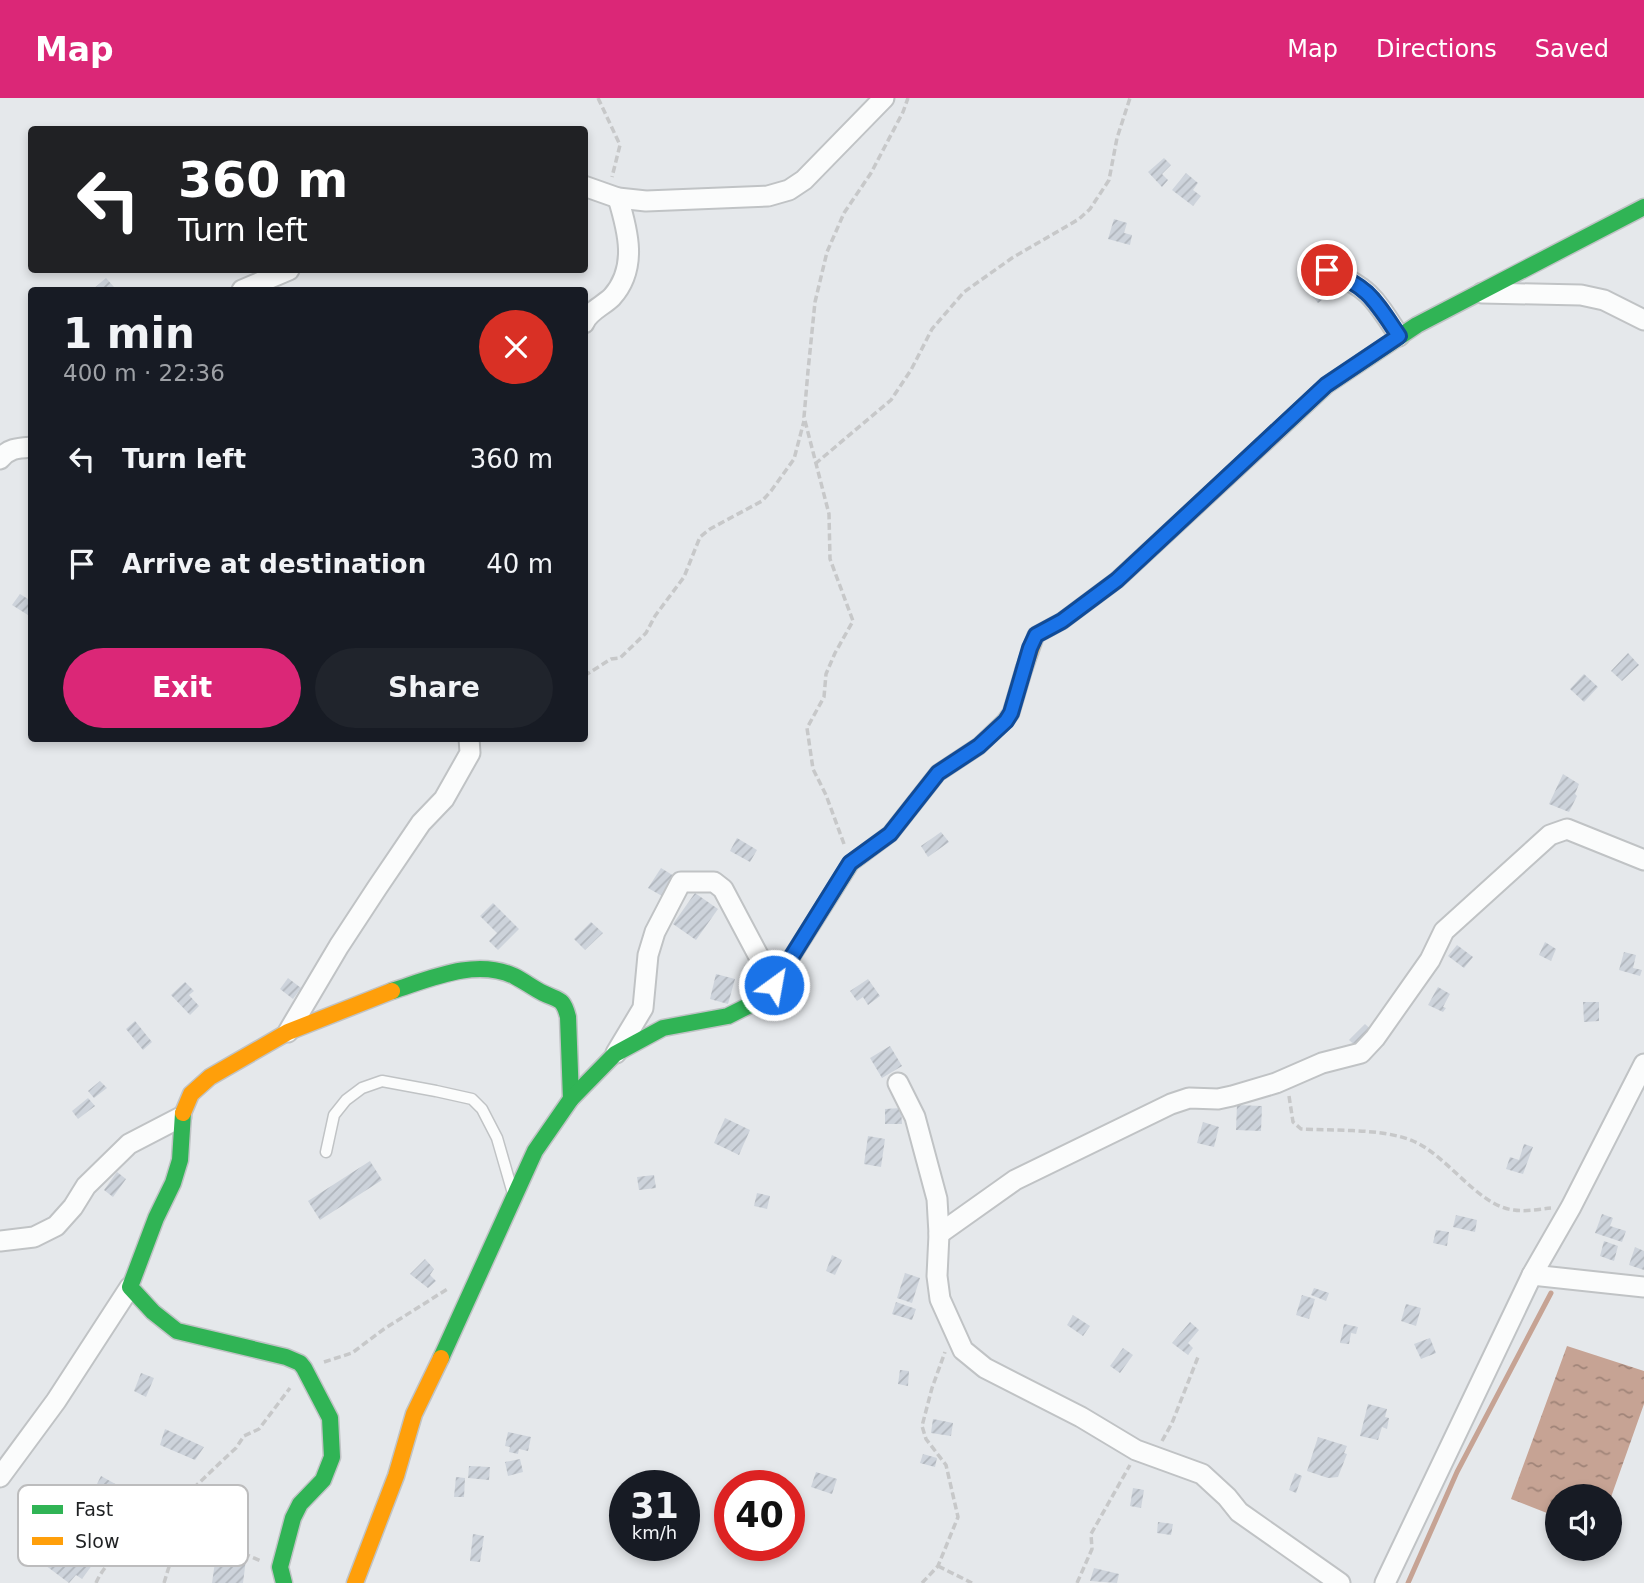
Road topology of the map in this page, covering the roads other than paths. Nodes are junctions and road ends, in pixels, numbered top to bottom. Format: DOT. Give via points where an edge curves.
graph roads {
  1 [pos="884,98"];
  2 [pos="588,187"];
  3 [pos="612,196"];
  4 [pos="1644,207"];
  5 [pos="1327,270"];
  6 [pos="282,273"];
  7 [pos="249,287"];
  8 [pos="1477,293"];
  9 [pos="588,317"];
  10 [pos="1644,320"];
  11 [pos="1399,336"];
  12 [pos="28,447"];
  13 [pos="0,459"];
  14 [pos="469,742"];
  15 [pos="1644,860"];
  16 [pos="774,985"];
  17 [pos="288,1032"];
  18 [pos="615,1054"];
  19 [pos="1644,1064"];
  20 [pos="898,1083"];
  21 [pos="571,1099"];
  22 [pos="181,1117"];
  23 [pos="326,1152"];
  24 [pos="514,1198"];
  25 [pos="939,1234"];
  26 [pos="0,1241"];
  27 [pos="1532,1275"];
  28 [pos="131,1287"];
  29 [pos="1644,1287"];
  30 [pos="0,1477"];
  31 [pos="282,1575"];
  32 [pos="355,1583"];
  33 [pos="1340,1583"];
  34 [pos="1385,1583"];
  1 -- 3 [label="street" via="789,190 755,197 646,201"];
  2 -- 3 [label="street"];
  3 -- 9 [label="street" via="628,230 629,266 613,296"];
  4 -- 8 [label="street"];
  5 -- 11 [label="street" via="1367,291"];
  6 -- 7 [label="street"];
  8 -- 10 [label="street" via="1581,295 1604,300"];
  8 -- 11 [label="street"];
  11 -- 16 [label="street" via="1326,385 1117,580 1036,635 1006,721 938,773 890,834 850,863"];
  12 -- 13 [label="street" via="7,451"];
  14 -- 17 [label="street" via="470,753 444,799 392,865"];
  15 -- 25 [label="street" via="1567,830 1550,835 1444,932 1430,960 1361,1053 1218,1099 1189,1098 1171,1104 1015,1180"];
  16 -- 18 [label="street" via="754,1003 728,1016 663,1028"];
  16 -- 18 [label="street" via="723,888 714,882 681,882 651,943 643,1008"];
  17 -- 21 [label="street" via="444,974 501,972 565,1004"];
  17 -- 22 [label="street" via="209,1077 191,1094"];
  18 -- 21 [label="street"];
  19 -- 27 [label="street"];
  20 -- 25 [label="street" via="927,1157"];
  21 -- 24 [label="street" via="535,1151"];
  22 -- 26 [label="street" via="129,1144 86,1186 56,1226 34,1237"];
  22 -- 28 [label="street" via="180,1160"];
  23 -- 24 [label="lane" via="334,1115 362,1088 382,1081 472,1099 497,1138"];
  24 -- 32 [label="street" via="414,1414"];
  25 -- 33 [label="street" via="940,1299 963,1350 985,1368 1142,1452 1202,1474 1239,1512"];
  27 -- 29 [label="street"];
  27 -- 34 [label="street"];
  28 -- 30 [label="street"];
  28 -- 31 [label="street" via="177,1331 286,1357 304,1368 330,1418 332,1457 323,1480 293,1518"];
}
